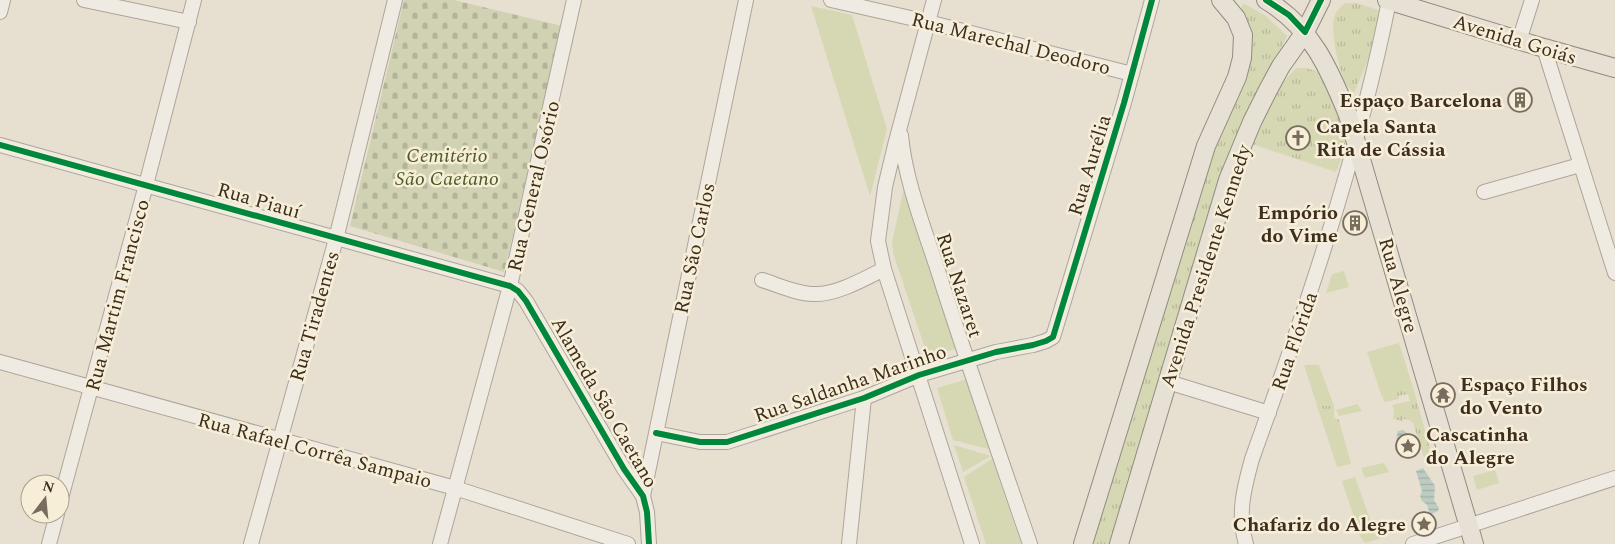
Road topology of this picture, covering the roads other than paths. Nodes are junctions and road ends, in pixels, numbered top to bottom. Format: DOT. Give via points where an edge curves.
graph roads {
  1 [pos="3,0"];
  2 [pos="84,0"];
  3 [pos="194,0"];
  4 [pos="395,0"];
  5 [pos="574,0"];
  6 [pos="746,0"];
  7 [pos="831,0"];
  8 [pos="934,0"];
  9 [pos="1152,0"];
  10 [pos="1221,0"];
  11 [pos="1266,0"];
  12 [pos="1321,0"];
  13 [pos="1388,0"];
  14 [pos="1532,0"];
  15 [pos="0,12"];
  16 [pos="189,22"];
  17 [pos="928,22"];
  18 [pos="1305,32"];
  19 [pos="1519,41"];
  20 [pos="1544,48"];
  21 [pos="1615,68"];
  22 [pos="1132,74"];
  23 [pos="900,127"];
  24 [pos="1356,139"];
  25 [pos="0,144"];
  26 [pos="1580,165"];
  27 [pos="908,177"];
  28 [pos="146,185"];
  29 [pos="885,187"];
  30 [pos="1484,192"];
  31 [pos="336,239"];
  32 [pos="884,269"];
  33 [pos="1615,273"];
  34 [pos="762,280"];
  35 [pos="510,286"];
  36 [pos="1053,337"];
  37 [pos="967,360"];
  38 [pos="0,362"];
  39 [pos="919,375"];
  40 [pos="1168,382"];
  41 [pos="92,388"];
  42 [pos="864,398"];
  43 [pos="1269,413"];
  44 [pos="656,433"];
  45 [pos="279,440"];
  46 [pos="68,474"];
  47 [pos="1615,478"];
  48 [pos="455,488"];
  49 [pos="643,496"];
  50 [pos="54,524"];
  51 [pos="1468,526"];
  52 [pos="48,544"];
  53 [pos="251,544"];
  54 [pos="440,544"];
  55 [pos="628,544"];
  56 [pos="648,544"];
  57 [pos="849,544"];
  58 [pos="972,544"];
  59 [pos="1030,544"];
  60 [pos="1082,544"];
  61 [pos="1119,544"];
  62 [pos="1246,544"];
  63 [pos="1412,544"];
  64 [pos="1474,544"];
  1 -- 15 [label="street"];
  2 -- 16 [label="street"];
  3 -- 16 [label="street, Rua Martim Francisco"];
  4 -- 31 [label="street, Rua Tiradentes"];
  5 -- 35 [label="street, Rua General Osório"];
  6 -- 44 [label="street, Rua São Carlos"];
  7 -- 17 [label="street, Rua Marechal Deodoro"];
  8 -- 17 [label="street"];
  9 -- 22 [label="street, Rua Aurélia"];
  10 -- 60 [label="main road, Avenida Presidente Kennedy" via="1236,18 1243,35 1242,58 1237,77 1206,146"];
  11 -- 18 [label="main road"];
  12 -- 18 [label="main road, Avenida Presidente Kennedy"];
  13 -- 19 [label="main road, Avenida Goiás"];
  13 -- 24 [label="street, Rua Flórida"];
  14 -- 19 [label="street"];
  16 -- 28 [label="street, Rua Martim Francisco"];
  17 -- 22 [label="street, Rua Marechal Deodoro"];
  17 -- 23 [label="street"];
  18 -- 24 [label="main road, Rua Alegre" via="1339,92"];
  18 -- 40 [label="main road, Avenida Presidente Kennedy" via="1281,66 1237,157"];
  19 -- 20 [label="main road, Avenida Goiás"];
  20 -- 21 [label="main road, Avenida Goiás"];
  20 -- 26 [label="street"];
  22 -- 36 [label="street, Rua Aurélia"];
  23 -- 27 [label="street, Rua Nazaret"];
  23 -- 29 [label="street"];
  24 -- 43 [label="street, Rua Flórida" via="1313,286"];
  24 -- 51 [label="main road, Rua Alegre"];
  25 -- 28 [label="street, Rua Piauí"];
  26 -- 30 [label="street"];
  26 -- 33 [label="street"];
  27 -- 29 [label="street" via="897,178"];
  27 -- 37 [label="street, Rua Nazaret"];
  28 -- 31 [label="street, Rua Piauí"];
  28 -- 41 [label="street, Rua Martim Francisco"];
  29 -- 32 [label="street" via="878,241"];
  31 -- 35 [label="street, Rua Piauí"];
  31 -- 45 [label="street, Rua Tiradentes"];
  32 -- 34 [label="street" via="823,294 803,292"];
  32 -- 39 [label="street"];
  35 -- 48 [label="street, Rua General Osório"];
  35 -- 49 [label="street, Alameda São Caetano" via="526,301"];
  36 -- 37 [label="street, Rua Saldanha Marinho" via="1046,342"];
  37 -- 39 [label="street, Rua Saldanha Marinho"];
  37 -- 59 [label="street, Rua Nazaret"];
  38 -- 41 [label="street, Rua Rafael Corrêa Sampaio"];
  39 -- 42 [label="street, Rua Saldanha Marinho"];
  39 -- 58 [label="street"];
  40 -- 43 [label="street"];
  40 -- 61 [label="main road, Avenida Presidente Kennedy"];
  41 -- 45 [label="street, Rua Rafael Corrêa Sampaio"];
  41 -- 46 [label="street, Rua Martim Francisco"];
  42 -- 44 [label="street, Rua Saldanha Marinho" via="726,442 700,442"];
  42 -- 57 [label="street"];
  43 -- 62 [label="street, Rua Flórida" via="1244,488 1241,510"];
  44 -- 49 [label="street, Rua São Carlos"];
  45 -- 48 [label="street, Rua Rafael Corrêa Sampaio"];
  45 -- 53 [label="street, Rua Tiradentes"];
  47 -- 51 [label="street"];
  48 -- 54 [label="street, Rua General Osório"];
  48 -- 55 [label="street, Rua Rafael Corrêa Sampaio"];
  49 -- 56 [label="street, Alameda São Caetano"];
  50 -- 52 [label="street"];
  51 -- 63 [label="street"];
  51 -- 64 [label="main road, Rua Alegre"];
}
